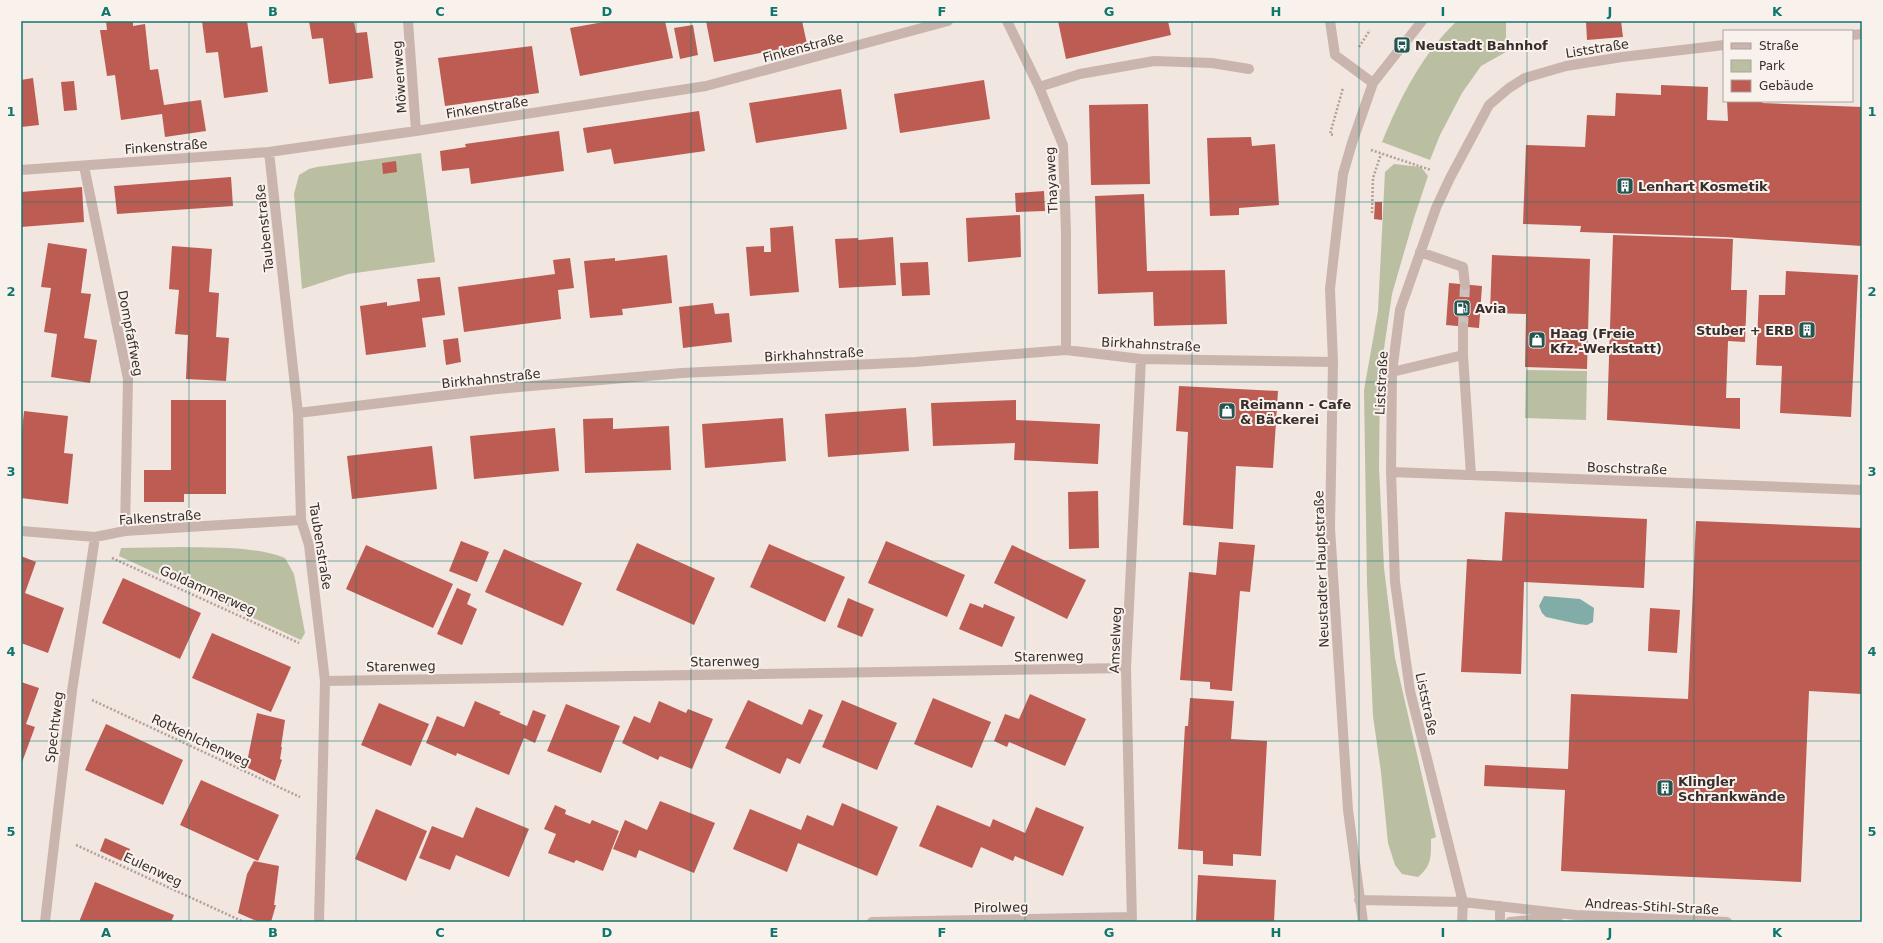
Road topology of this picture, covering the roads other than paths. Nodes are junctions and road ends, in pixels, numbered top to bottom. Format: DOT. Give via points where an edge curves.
graph roads {
  1 [pos="408,21"];
  2 [pos="948,21"];
  3 [pos="1007,21"];
  4 [pos="1330,21"];
  5 [pos="1422,21"];
  6 [pos="1723,45"];
  7 [pos="1249,69"];
  8 [pos="1373,83"];
  9 [pos="1039,87"];
  10 [pos="416,131"];
  11 [pos="269,152"];
  12 [pos="84,166"];
  13 [pos="21,170"];
  14 [pos="1420,252"];
  15 [pos="1465,285"];
  16 [pos="1463,326"];
  17 [pos="1066,350"];
  18 [pos="1463,355"];
  19 [pos="1141,359"];
  20 [pos="1333,362"];
  21 [pos="1392,372"];
  22 [pos="298,413"];
  23 [pos="1391,472"];
  24 [pos="1471,475"];
  25 [pos="1862,490"];
  26 [pos="301,520"];
  27 [pos="21,531"];
  28 [pos="126,531"];
  29 [pos="94,537"];
  30 [pos="1126,668"];
  31 [pos="325,681"];
  32 [pos="1359,900"];
  33 [pos="1463,902"];
  34 [pos="1500,906"];
  35 [pos="1576,915"];
  36 [pos="1131,920"];
  37 [pos="45,922"];
  38 [pos="319,922"];
  39 [pos="872,922"];
  40 [pos="1363,922"];
  41 [pos="1462,922"];
  42 [pos="1500,922"];
  43 [pos="1510,922"];
  44 [pos="1727,922"];
  1 -- 10 [label="street, Möwenweg"];
  2 -- 10 [label="street, Finkenstraße" via="706,86"];
  3 -- 9 [label="street, Thayaweg"];
  4 -- 8 [label="street" via="1334,55"];
  5 -- 8 [label="street, Neustadter Hauptstraße"];
  6 -- 14 [label="street, Liststraße" via="1622,56 1566,66 1525,78 1509,88 1489,105 1450,178"];
  7 -- 9 [label="street" via="1212,63 1154,61 1080,74"];
  8 -- 20 [label="street, Neustadter Hauptstraße" via="1343,174 1330,289"];
  9 -- 17 [label="street, Thayaweg" via="1064,145"];
  10 -- 11 [label="street, Finkenstraße"];
  11 -- 12 [label="street, Finkenstraße"];
  11 -- 22 [label="street, Taubenstraße"];
  12 -- 13 [label="street, Finkenstraße"];
  12 -- 28 [label="street, Dompfaffweg" via="128,379"];
  14 -- 15 [label="street" via="1463,267"];
  14 -- 21 [label="street, Liststraße" via="1400,310"];
  16 -- 18 [label="street"];
  17 -- 19 [label="street, Birkhahnstraße"];
  17 -- 22 [label="street, Birkhahnstraße" via="915,362 682,373 497,389"];
  18 -- 21 [label="street"];
  18 -- 24 [label="street"];
  19 -- 20 [label="street, Birkhahnstraße"];
  19 -- 30 [label="street, Amselweg"];
  20 -- 32 [label="street, Neustadter Hauptstraße" via="1330,528 1348,810"];
  21 -- 23 [label="street, Liststraße"];
  22 -- 26 [label="street, Taubenstraße"];
  23 -- 24 [label="street, Boschstraße"];
  23 -- 33 [label="street, Liststraße" via="1395,582 1410,691"];
  24 -- 25 [label="street, Boschstraße"];
  26 -- 28 [label="street, Falkenstraße"];
  26 -- 31 [label="street, Taubenstraße" via="309,545"];
  27 -- 29 [label="street, Falkenstraße"];
  28 -- 29 [label="street, Falkenstraße"];
  29 -- 37 [label="street, Spechtweg" via="72,691"];
  30 -- 31 [label="street, Starenweg"];
  30 -- 36 [label="street, Amselweg"];
  31 -- 38 [label="street, Taubenstraße"];
  32 -- 33 [label="street, Andreas-Stihl-Straße"];
  32 -- 40 [label="street, Neustadter Hauptstraße"];
  33 -- 34 [label="street, Andreas-Stihl-Straße"];
  33 -- 41 [label="street, Liststraße"];
  34 -- 35 [label="street, Andreas-Stihl-Straße"];
  34 -- 42 [label="street"];
  35 -- 43 [label="street, Andreas-Stihl-Straße"];
  35 -- 44 [label="street, Andreas-Stihl-Straße"];
  36 -- 39 [label="street, Pirolweg"];
}
